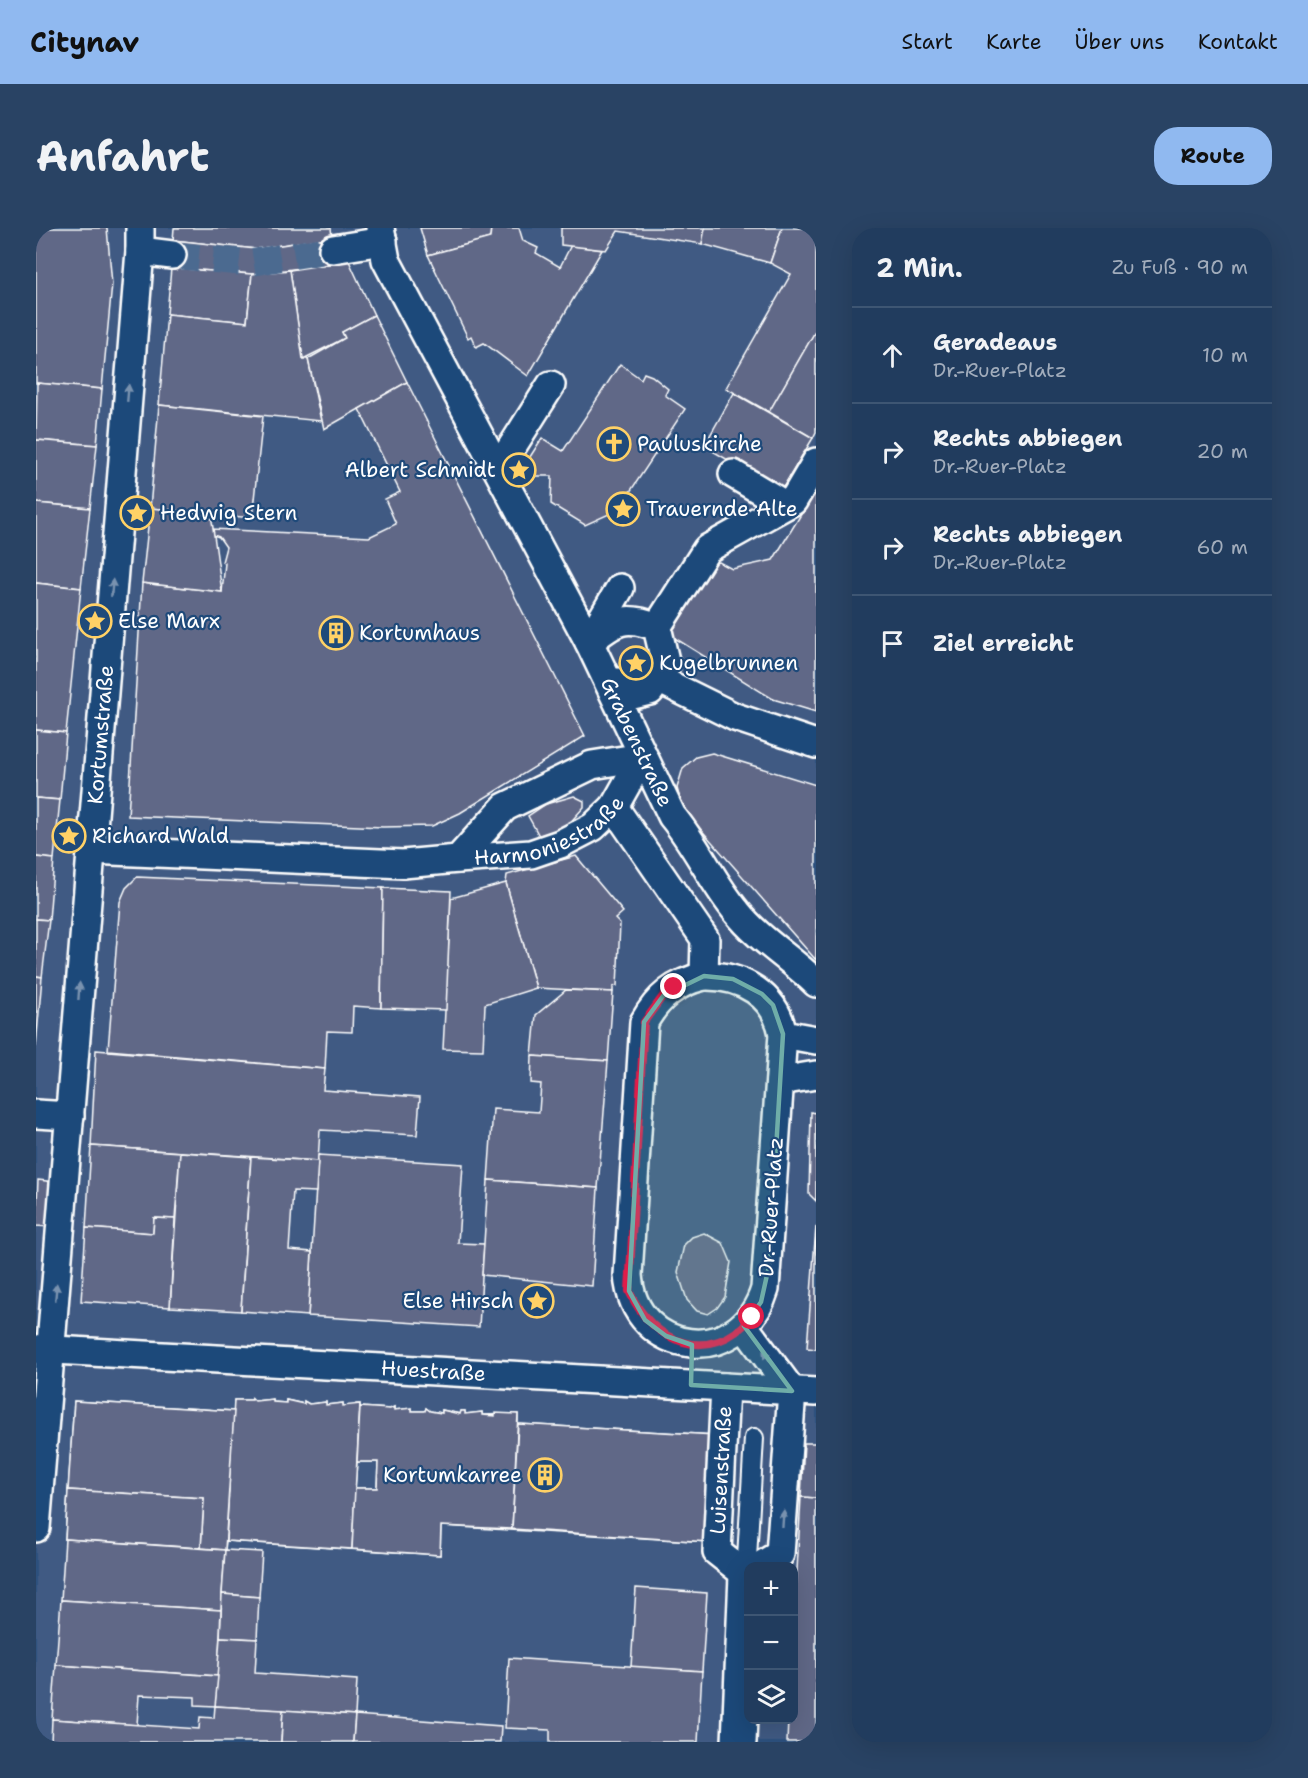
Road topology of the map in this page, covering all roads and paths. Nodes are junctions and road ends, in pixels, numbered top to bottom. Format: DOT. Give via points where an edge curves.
graph roads {
  1 [pos="382,235"];
  2 [pos="140,240"];
  3 [pos="333,249"];
  4 [pos="172,255"];
  5 [pos="551,385"];
  6 [pos="816,462"];
  7 [pos="498,469"];
  8 [pos="733,474"];
  9 [pos="784,505"];
  10 [pos="620,588"];
  11 [pos="657,627"];
  12 [pos="589,642"];
  13 [pos="616,669"];
  14 [pos="658,679"];
  15 [pos="617,699"];
  16 [pos="816,744"];
  17 [pos="642,757"];
  18 [pos="614,807"];
  19 [pos="90,850"];
  20 [pos="458,860"];
  21 [pos="704,976"];
  22 [pos="801,1009"];
  23 [pos="816,1040"];
  24 [pos="816,1075"];
  25 [pos="780,1081"];
  26 [pos="36,1114"];
  27 [pos="70,1116"];
  28 [pos="744,1326"];
  29 [pos="692,1345"];
  30 [pos="43,1350"];
  31 [pos="691,1385"];
  32 [pos="725,1387"];
  33 [pos="804,1391"];
  34 [pos="754,1438"];
  35 [pos="36,1528"];
  36 [pos="752,1562"];
  37 [pos="768,1562"];
  38 [pos="744,1567"];
  39 [pos="749,1616"];
  40 [pos="739,1742"];
  1 -- 3 [label="street"];
  1 -- 7 [label="street, Grabenstraße" via="386,260"];
  2 -- 4 [label="street, Kortumstraße"];
  19 -- 2 [label="street, Kortumstraße, one-way"];
  5 -- 7 [label="street"];
  6 -- 9 [label="street" via="793,501"];
  7 -- 12 [label="street, Grabenstraße"];
  8 -- 9 [label="street"];
  9 -- 11 [label="street" via="706,549"];
  10 -- 12 [label="street"];
  11 -- 12 [label="street" via="626,618"];
  11 -- 14 [label="street" via="666,665"];
  12 -- 15 [label="street, Grabenstraße"];
  13 -- 15 [label="street"];
  14 -- 15 [label="street" via="650,691"];
  14 -- 16 [label="street" via="735,717"];
  15 -- 17 [label="street, Grabenstraße"];
  17 -- 18 [label="street, Harmoniestraße"];
  17 -- 20 [label="street, Harmoniestraße" via="592,765 505,807"];
  17 -- 22 [label="street, Grabenstraße" via="672,816 690,838 725,897 754,930"];
  18 -- 20 [label="street, Harmoniestraße" via="593,827 531,854"];
  18 -- 21 [label="street" via="705,939"];
  19 -- 20 [label="street, Harmoniestraße" via="384,863"];
  27 -- 19 [label="street, Kortumstraße, one-way"];
  21 -- 22 [label="street" via="726,977 749,986 773,1005"];
  21 -- 29 [label="street" via="668,991 644,1022 628,1275 629,1291 645,1320 666,1336"];
  22 -- 23 [label="street"];
  22 -- 25 [label="street, Dr.-Ruer-Platz"];
  24 -- 25 [label="street"];
  25 -- 28 [label="street, Dr.-Ruer-Platz" via="769,1266 761,1302"];
  26 -- 27 [label="street"];
  30 -- 27 [label="street, Kortumstraße, one-way"];
  28 -- 29 [label="street, Dr.-Ruer-Platz" via="715,1342"];
  33 -- 28 [label="street, one-way"];
  29 -- 31 [label="street"];
  30 -- 31 [label="street, Huestraße"];
  30 -- 35 [label="street, Kortumstraße"];
  31 -- 32 [label="street, Huestraße"];
  32 -- 33 [label="street, Huestraße"];
  32 -- 38 [label="street, Luisenstraße" via="717,1552"];
  37 -- 33 [label="street, one-way" via="780,1554"];
  34 -- 36 [label="lane"];
  39 -- 40 [label="street"];
}
